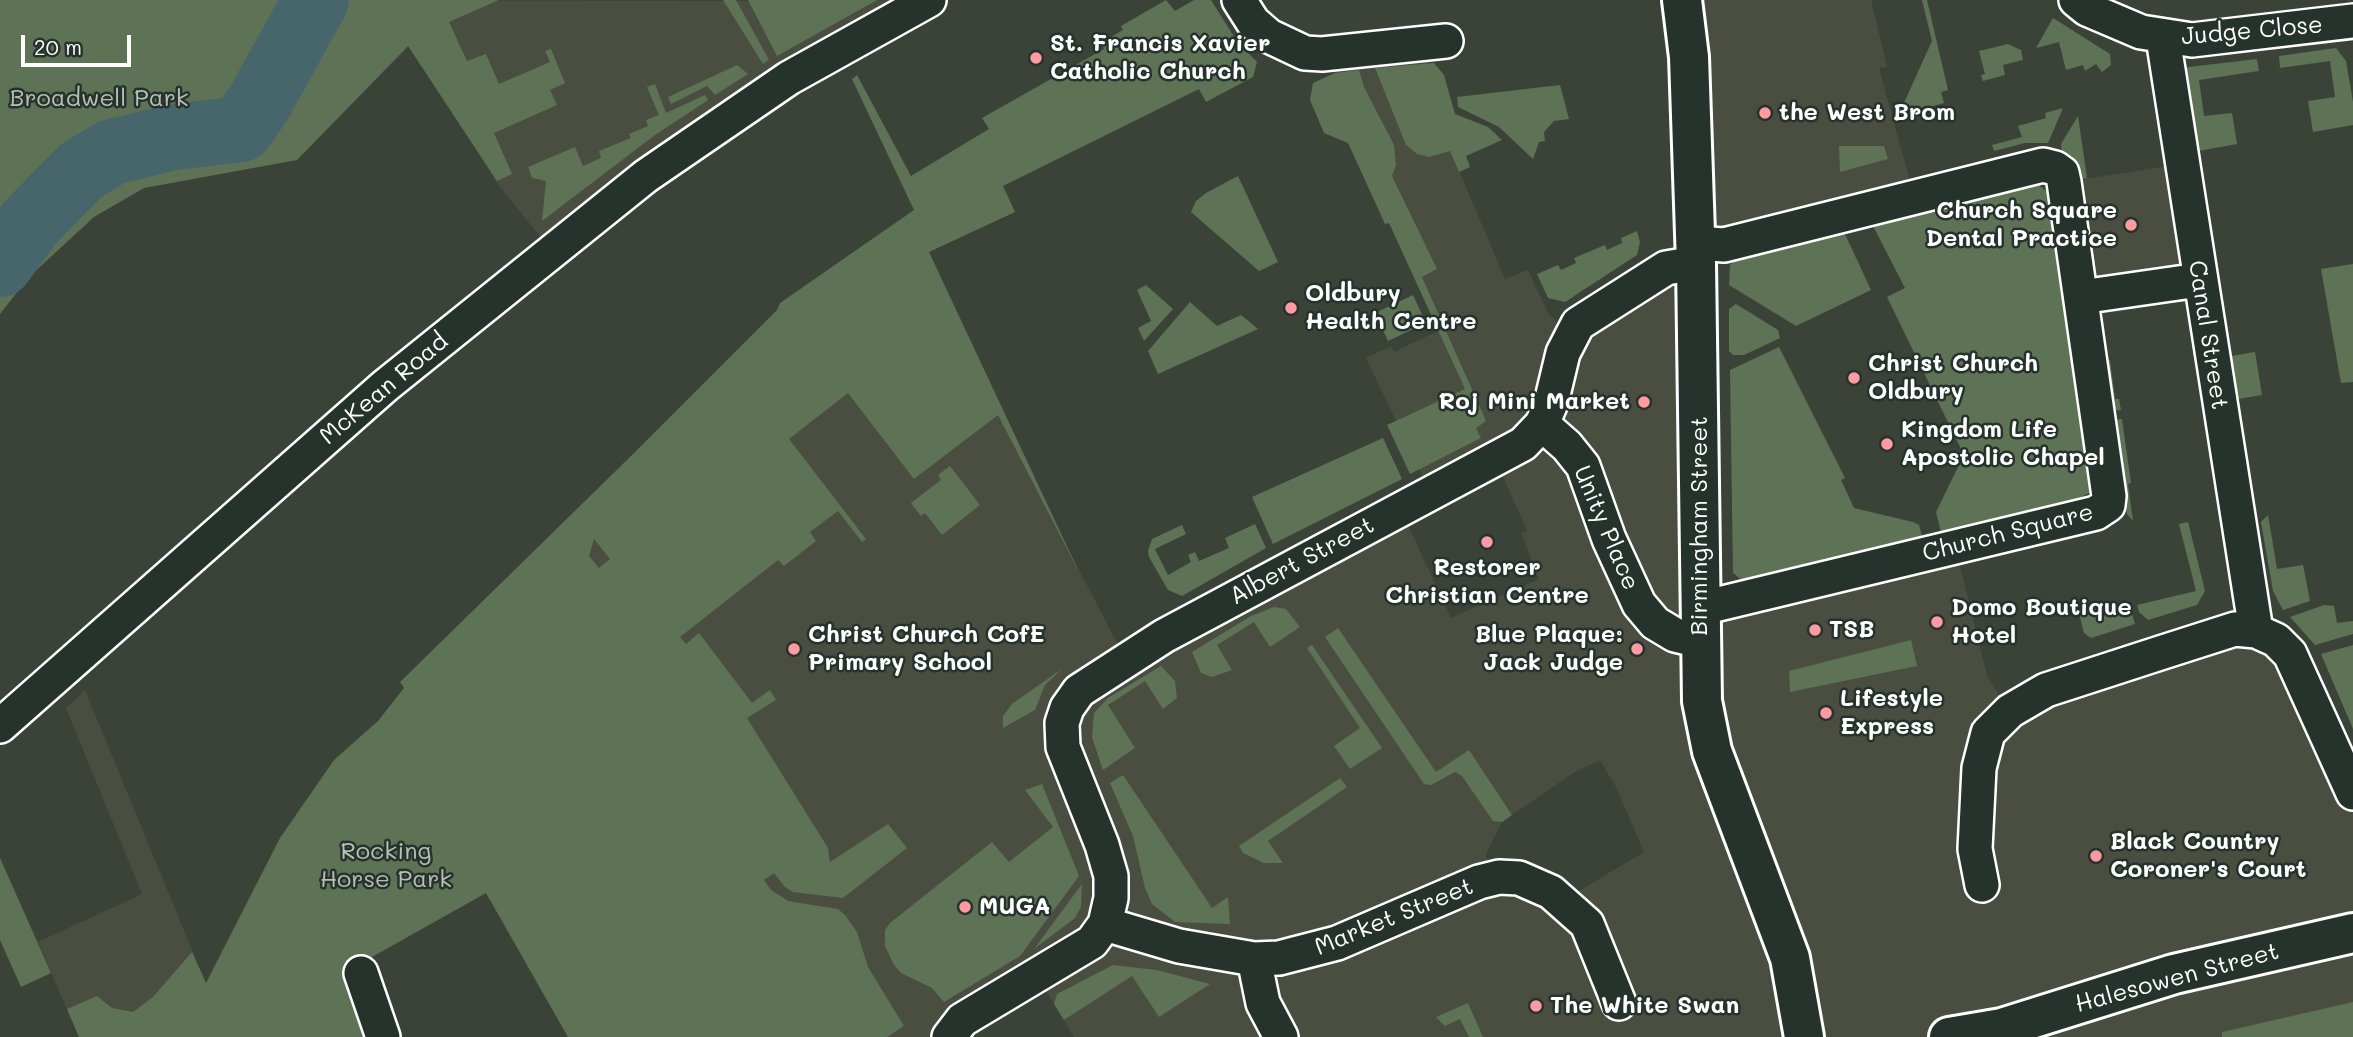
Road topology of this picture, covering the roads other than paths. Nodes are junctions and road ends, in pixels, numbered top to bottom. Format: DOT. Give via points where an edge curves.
graph roads {
  1 [pos="929,0"];
  2 [pos="1239,0"];
  3 [pos="1682,0"];
  4 [pos="2076,0"];
  5 [pos="2353,20"];
  6 [pos="2163,38"];
  7 [pos="1447,41"];
  8 [pos="1696,253"];
  9 [pos="2199,280"];
  10 [pos="2081,297"];
  11 [pos="1542,424"];
  12 [pos="1701,624"];
  13 [pos="2256,631"];
  14 [pos="0,726"];
  15 [pos="2353,793"];
  16 [pos="1982,885"];
  17 [pos="1105,924"];
  18 [pos="2353,933"];
  19 [pos="1255,968"];
  20 [pos="361,973"];
  21 [pos="1619,1003"];
  22 [pos="1994,1033"];
  23 [pos="383,1037"];
  24 [pos="949,1037"];
  25 [pos="1281,1037"];
  26 [pos="1804,1037"];
  27 [pos="1949,1037"];
  1 -- 14 [label="street, McKean Road" via="789,78 646,176 385,386"];
  2 -- 7 [label="street" via="1269,36 1305,53"];
  3 -- 8 [label="street, Birmingham Street" via="1689,57"];
  4 -- 6 [label="street, Judge Close" via="2121,24"];
  5 -- 6 [label="street, Judge Close" via="2221,39"];
  6 -- 9 [label="street, Canal Street"];
  8 -- 10 [label="street, Church Square" via="2043,165 2055,168 2064,182"];
  8 -- 11 [label="street" via="1578,324 1563,353"];
  8 -- 12 [label="street, Birmingham Street"];
  9 -- 10 [label="street"];
  9 -- 13 [label="street, Canal Street"];
  10 -- 12 [label="street, Church Square" via="2109,496 2103,510"];
  11 -- 12 [label="street, Unity Place" via="1583,466 1609,540 1639,604 1655,623 1675,635"];
  11 -- 17 [label="street, Albert Street" via="1523,444 1164,636 1079,691 1062,723 1066,757 1111,876"];
  12 -- 26 [label="street, Birmingham Street" via="1702,701 1712,751 1790,958"];
  13 -- 15 [label="street" via="2276,640 2290,654"];
  13 -- 16 [label="street" via="2235,629 2171,649 2046,691 2010,711 1988,733 1979,768 1975,849"];
  17 -- 19 [label="street, Market Street"];
  17 -- 24 [label="street" via="1092,942 962,1020"];
  18 -- 22 [label="street, Halesowen Street" via="2174,974"];
  19 -- 21 [label="street, Market Street" via="1337,943 1479,882 1519,878 1551,892 1587,924"];
  19 -- 25 [label="street" via="1263,1003"];
  20 -- 23 [label="street"];
  22 -- 27 [label="street, Halesowen Street"];
}
